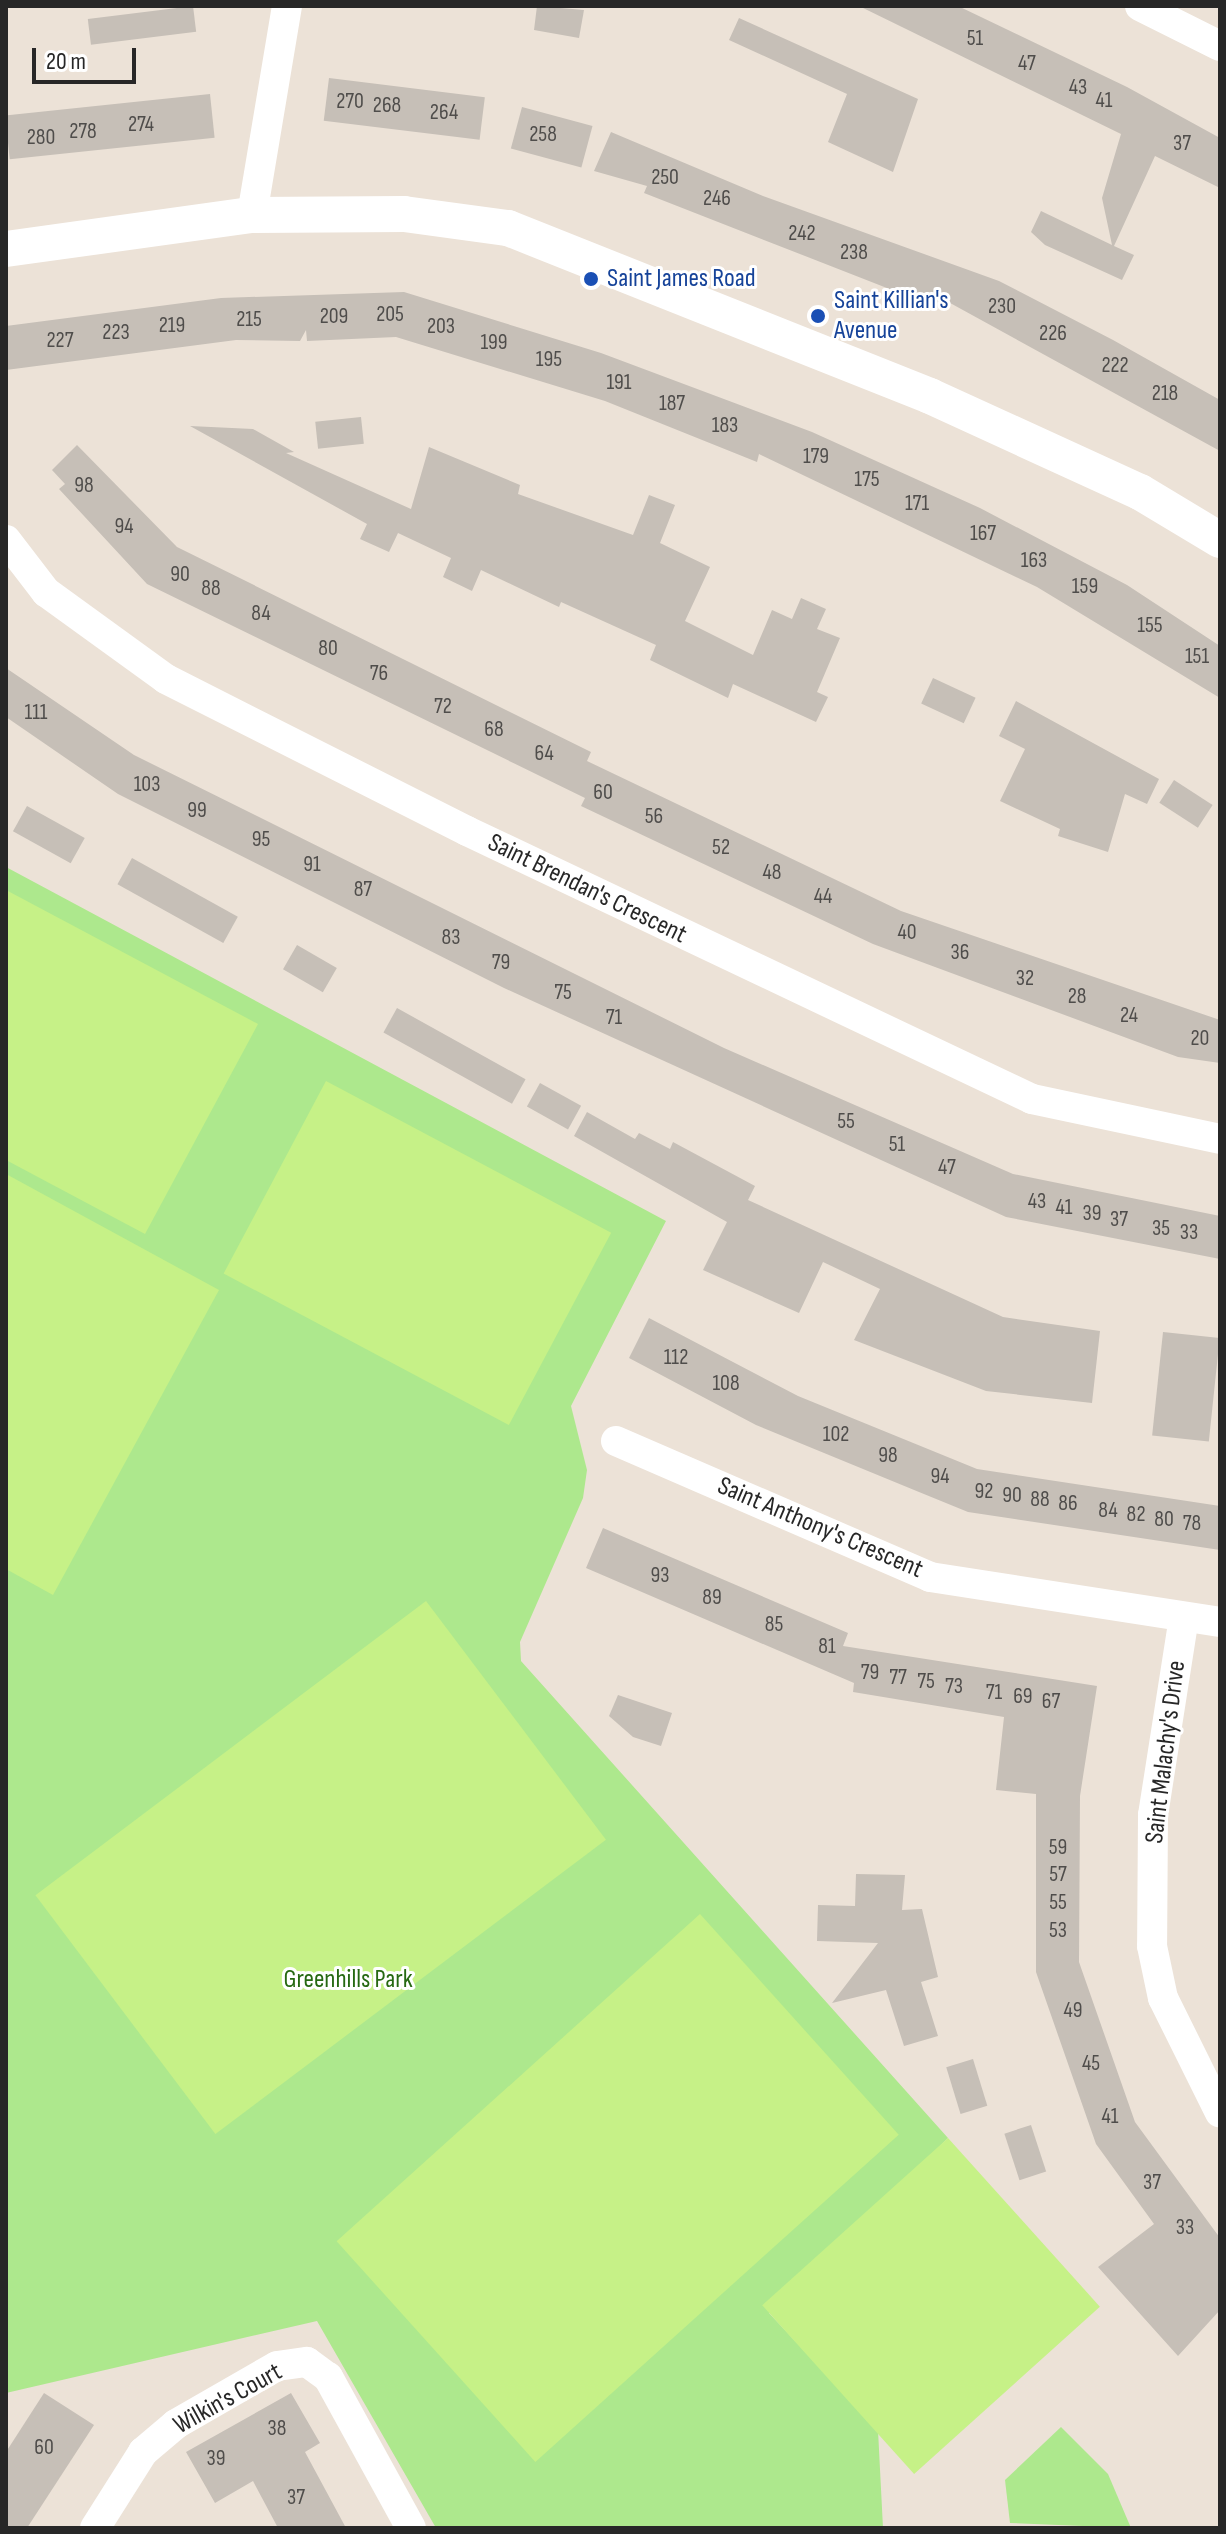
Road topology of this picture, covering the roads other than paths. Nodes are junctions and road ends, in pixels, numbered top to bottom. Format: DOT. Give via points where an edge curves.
graph roads {
  1 [pos="287,6"];
  2 [pos="1140,6"];
  3 [pos="1220,46"];
  4 [pos="252,215"];
  5 [pos="6,249"];
  6 [pos="6,540"];
  7 [pos="1220,540"];
  8 [pos="1220,1139"];
  9 [pos="616,1441"];
  10 [pos="1184,1617"];
  11 [pos="1220,1622"];
  12 [pos="1220,2113"];
  13 [pos="95,2528"];
  14 [pos="411,2528"];
  1 -- 4 [label="street"];
  2 -- 3 [label="street"];
  4 -- 5 [label="street"];
  4 -- 7 [label="street" via="404,214 508,228 930,396 1140,492"];
  6 -- 8 [label="street, Saint Brendan's Crescent" via="46,592 166,679 453,824 1032,1099"];
  9 -- 10 [label="street, Saint Anthony's Crescent" via="930,1577"];
  10 -- 11 [label="street, Saint Anthony's Crescent"];
  10 -- 12 [label="street, Saint Malachy's Drive" via="1153,1815 1152,1946 1163,1998"];
  13 -- 14 [label="street, Wilkin's Court" via="143,2452 176,2424 277,2366 307,2362 328,2377"];
}
